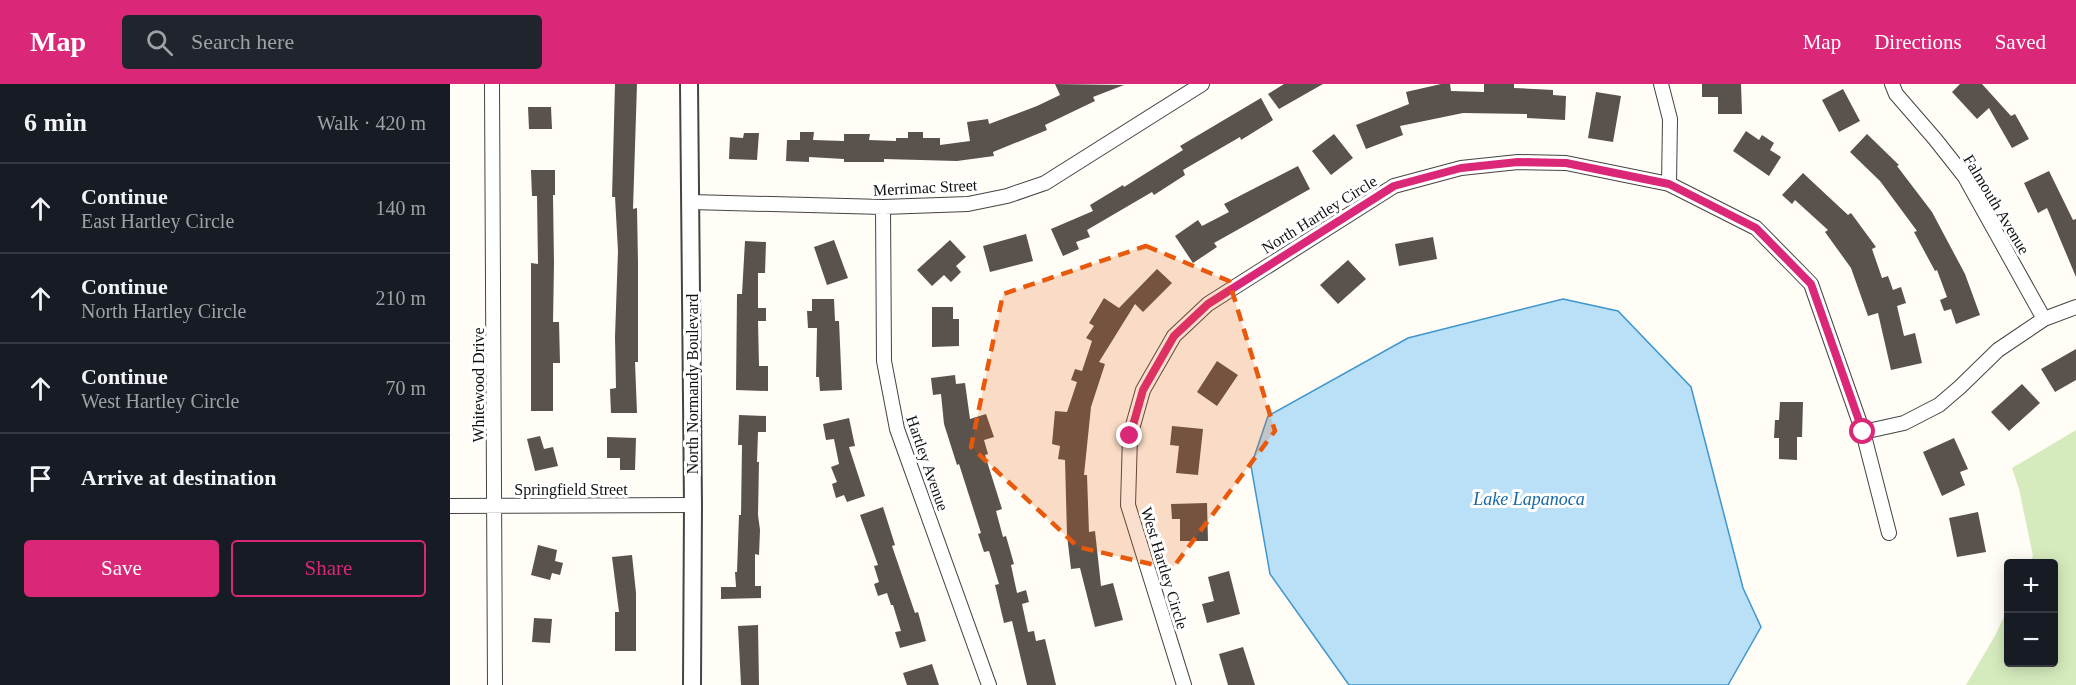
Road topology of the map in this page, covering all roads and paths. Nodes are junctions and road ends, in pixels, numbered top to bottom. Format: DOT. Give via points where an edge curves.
graph roads {
  1 [pos="492,84"];
  2 [pos="689,84"];
  3 [pos="1202,84"];
  4 [pos="1661,84"];
  5 [pos="1892,84"];
  6 [pos="1669,184"];
  7 [pos="691,202"];
  8 [pos="883,207"];
  9 [pos="1208,304"];
  10 [pos="2076,308"];
  11 [pos="2044,318"];
  12 [pos="1863,432"];
  13 [pos="693,504"];
  14 [pos="495,505"];
  15 [pos="450,506"];
  16 [pos="1889,533"];
  17 [pos="495,685"];
  18 [pos="692,685"];
  19 [pos="989,685"];
  20 [pos="1184,685"];
  1 -- 14 [label="street, Whitewood Drive"];
  2 -- 7 [label="street, North Normandy Boulevard"];
  3 -- 8 [label="street, Merrimac Street" via="1044,183 968,204"];
  4 -- 6 [label="street" via="1670,119"];
  5 -- 11 [label="street, Falmouth Avenue" via="1896,94 1965,177"];
  6 -- 9 [label="street, North Hartley Circle" via="1566,163 1518,162 1450,171 1394,186"];
  6 -- 12 [label="street, North Hartley Circle" via="1756,228 1811,284"];
  7 -- 8 [label="street, Merrimac Street"];
  7 -- 13 [label="street, North Normandy Boulevard"];
  8 -- 19 [label="street, Hartley Avenue" via="884,361 897,429"];
  9 -- 20 [label="street, West Hartley Circle" via="1174,336 1143,390 1130,436 1128,505"];
  10 -- 11 [label="street"];
  11 -- 12 [label="street" via="1998,350 1939,405 1904,423"];
  12 -- 16 [label="street, North Hartley Circle"];
  13 -- 14 [label="street, Springfield Street"];
  13 -- 18 [label="street, North Normandy Boulevard"];
  14 -- 15 [label="street, Springfield Street"];
  14 -- 17 [label="street, Whitewood Drive"];
}
